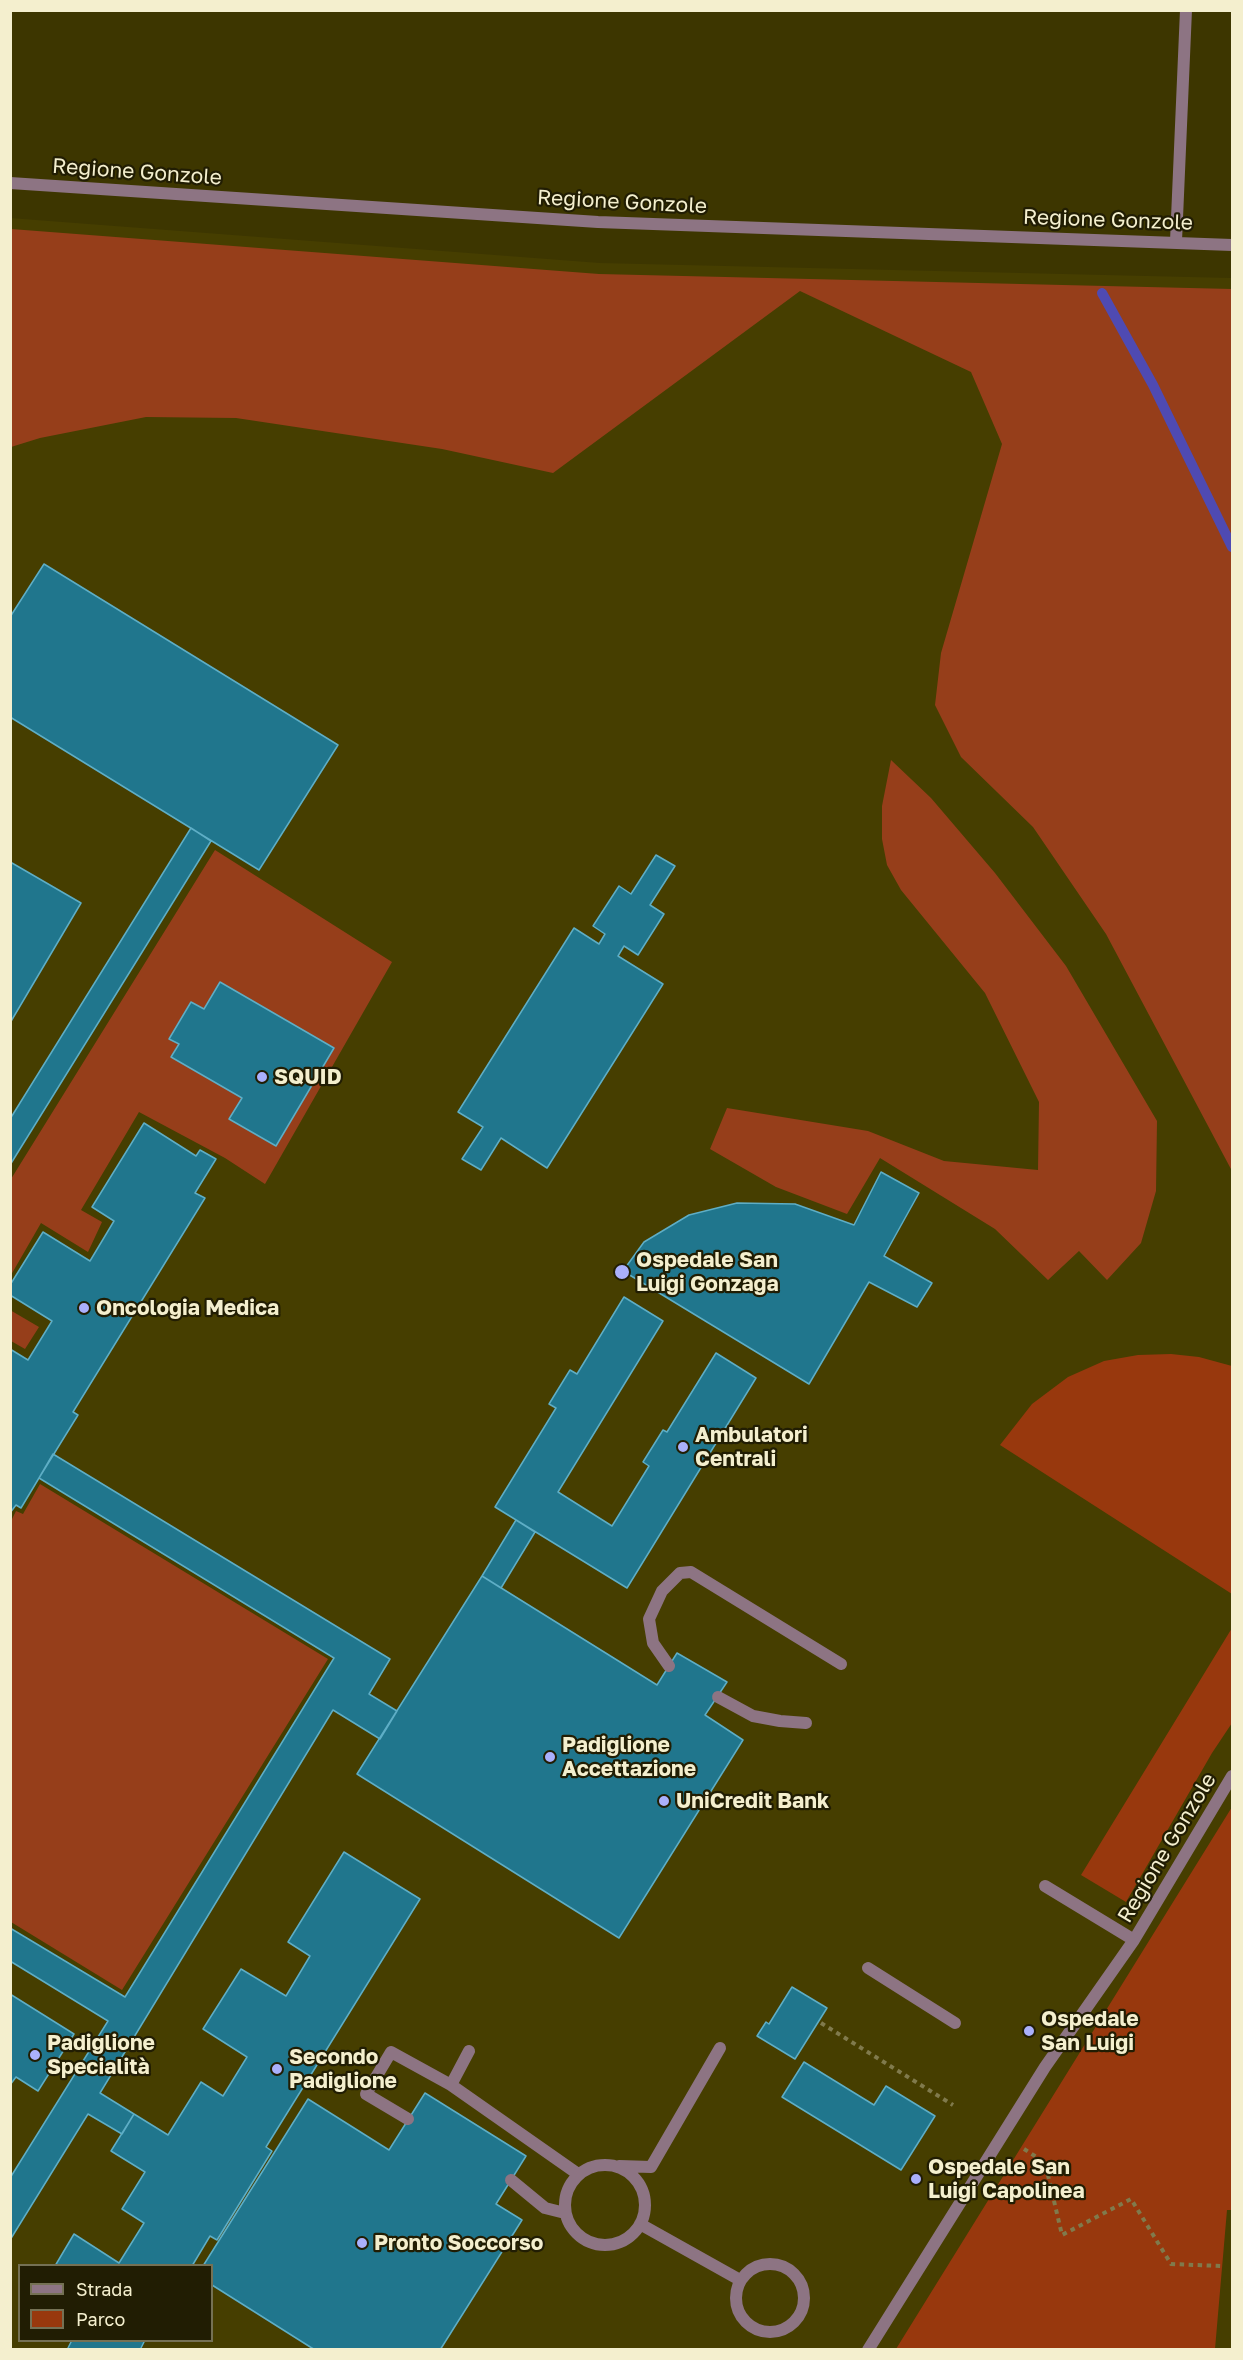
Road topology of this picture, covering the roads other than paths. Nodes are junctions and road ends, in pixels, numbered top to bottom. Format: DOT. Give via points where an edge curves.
graph roads {
  1 [pos="1186,10"];
  2 [pos="10,183"];
  3 [pos="1176,241"];
  4 [pos="1233,244"];
  5 [pos="841,1664"];
  6 [pos="669,1666"];
  7 [pos="718,1697"];
  8 [pos="806,1723"];
  9 [pos="1233,1776"];
  10 [pos="1046,1886"];
  11 [pos="1134,1940"];
  12 [pos="868,1968"];
  13 [pos="955,2023"];
  14 [pos="720,2048"];
  15 [pos="469,2051"];
  16 [pos="451,2085"];
  17 [pos="408,2119"];
  18 [pos="617,2166"];
  19 [pos="578,2174"];
  20 [pos="511,2181"];
  21 [pos="564,2212"];
  22 [pos="640,2224"];
  23 [pos="740,2280"];
  24 [pos="868,2349"];
  1 -- 3 [label="street"];
  2 -- 3 [label="street, Regione Gonzole" via="598,222"];
  3 -- 4 [label="street, Regione Gonzole"];
  5 -- 6 [label="street" via="691,1572 680,1573 662,1591 649,1619 653,1643"];
  7 -- 8 [label="street" via="753,1716"];
  9 -- 11 [label="street, Regione Gonzole"];
  10 -- 11 [label="street, Regione Gonzole"];
  11 -- 24 [label="street, Regione Gonzole" via="1045,2067"];
  12 -- 13 [label="street"];
  14 -- 18 [label="street" via="651,2167"];
  15 -- 16 [label="street"];
  16 -- 17 [label="street" via="391,2052 366,2094"];
  16 -- 19 [label="street"];
  18 -- 19 [label="street" via="604,2164"];
  18 -- 22 [label="street" via="637,2180 643,2190 645,2202"];
  19 -- 21 [label="street" via="569,2185"];
  20 -- 21 [label="street" via="545,2208"];
  21 -- 22 [label="street" via="570,2226 591,2243 619,2243"];
  22 -- 23 [label="street"];
  23 -- 23 [label="street" via="736,2309 757,2331 786,2329 800,2314 804,2303 800,2281 782,2266 759,2266"];
}
